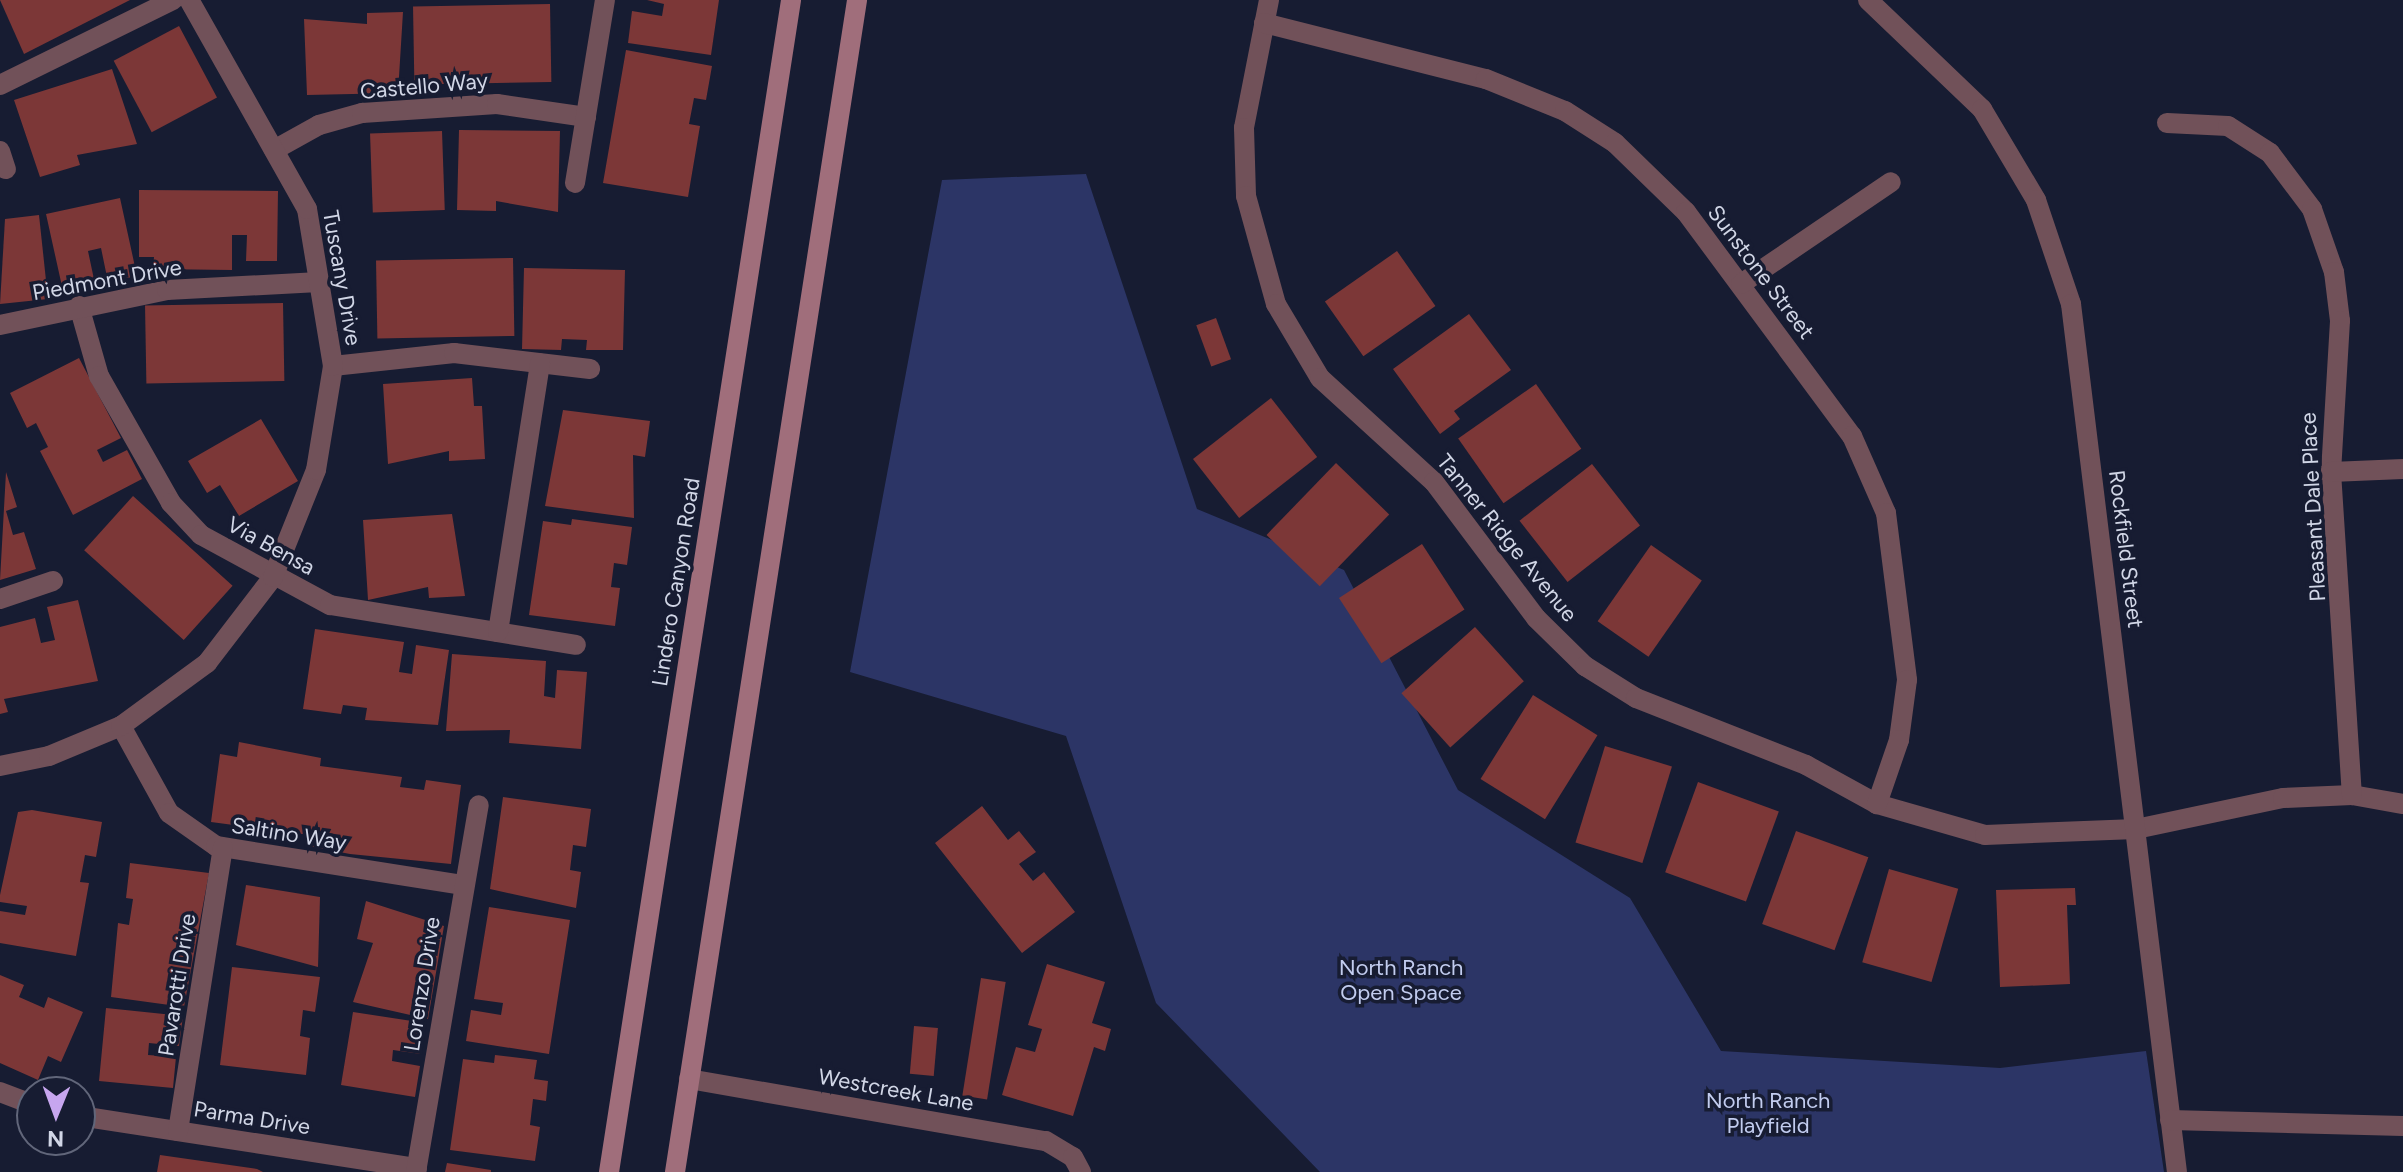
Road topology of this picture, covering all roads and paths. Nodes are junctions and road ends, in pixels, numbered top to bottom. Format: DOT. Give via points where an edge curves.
graph roads {
  1 [pos="173,0"];
  2 [pos="189,0"];
  3 [pos="605,0"];
  4 [pos="791,0"];
  5 [pos="857,0"];
  6 [pos="1269,0"];
  7 [pos="1868,0"];
  8 [pos="1264,23"];
  9 [pos="0,85"];
  10 [pos="586,117"];
  11 [pos="2167,123"];
  12 [pos="274,150"];
  13 [pos="1891,182"];
  14 [pos="575,183"];
  15 [pos="319,282"];
  16 [pos="1741,284"];
  17 [pos="79,306"];
  18 [pos="0,325"];
  19 [pos="540,363"];
  20 [pos="333,366"];
  21 [pos="590,369"];
  22 [pos="2403,469"];
  23 [pos="2331,472"];
  24 [pos="273,577"];
  25 [pos="53,581"];
  26 [pos="0,599"];
  27 [pos="498,632"];
  28 [pos="576,645"];
  29 [pos="121,726"];
  30 [pos="0,766"];
  31 [pos="2352,795"];
  32 [pos="1877,804"];
  33 [pos="2403,804"];
  34 [pos="479,805"];
  35 [pos="2136,829"];
  36 [pos="223,848"];
  37 [pos="462,885"];
  38 [pos="689,1079"];
  39 [pos="96,1118"];
  40 [pos="2170,1120"];
  41 [pos="2403,1126"];
  42 [pos="178,1131"];
  43 [pos="417,1170"];
  44 [pos="609,1172"];
  45 [pos="675,1172"];
  46 [pos="1081,1172"];
  47 [pos="2177,1172"];
  1 -- 9 [label="street" via="82,51"];
  2 -- 12 [label="street, Tuscany Drive"];
  3 -- 10 [label="street"];
  4 -- 44 [label="main road, Lindero Canyon Road"];
  5 -- 38 [label="main road"];
  6 -- 8 [label="street, Tanner Ridge Avenue"];
  7 -- 35 [label="street, Rockfield Street" via="1982,109 2015,158 2056,250 2071,304"];
  8 -- 16 [label="street, Sunstone Street" via="1486,79 1565,111 1657,179"];
  8 -- 32 [label="street, Tanner Ridge Avenue" via="1244,128 1246,196 1276,304 1320,378 1434,482 1536,618 1585,666 1636,698 1806,765"];
  10 -- 12 [label="street, Castello Way" via="497,104 362,113 319,125"];
  10 -- 14 [label="street"];
  11 -- 23 [label="street, Pleasant Dale Place" via="2228,126 2270,153 2312,209 2334,272 2340,321"];
  12 -- 15 [label="street, Tuscany Drive" via="307,209"];
  13 -- 16 [label="street"];
  15 -- 17 [label="street, Piedmont Drive" via="167,290"];
  15 -- 20 [label="street, Tuscany Drive"];
  16 -- 32 [label="street, Sunstone Street" via="1852,436 1886,513 1907,680 1899,740"];
  17 -- 18 [label="street, Piedmont Drive"];
  17 -- 24 [label="street, Via Bensa" via="99,376 171,503 201,535"];
  19 -- 20 [label="street" via="454,353"];
  19 -- 21 [label="street"];
  19 -- 27 [label="street"];
  20 -- 24 [label="street, Tuscany Drive" via="316,470"];
  22 -- 23 [label="street"];
  23 -- 31 [label="street, Pleasant Dale Place"];
  24 -- 27 [label="street, Via Bensa" via="330,605"];
  24 -- 29 [label="street, Tuscany Drive" via="207,663"];
  25 -- 26 [label="street"];
  27 -- 28 [label="street, Via Bensa"];
  29 -- 30 [label="street, Tuscany Drive" via="49,756"];
  29 -- 36 [label="street, Saltino Way" via="169,813 192,835"];
  31 -- 33 [label="street, Tanner Ridge Avenue"];
  31 -- 35 [label="street, Tanner Ridge Avenue" via="2283,798"];
  32 -- 35 [label="street, Tanner Ridge Avenue" via="1985,835"];
  34 -- 37 [label="street, Lorenzo Drive"];
  35 -- 40 [label="street, Rockfield Street"];
  36 -- 37 [label="street, Saltino Way"];
  36 -- 42 [label="street, Pavarotti Drive"];
  37 -- 43 [label="street, Lorenzo Drive"];
  38 -- 45 [label="main road"];
  38 -- 46 [label="street, Westcreek Lane" via="1046,1141 1073,1157"];
  39 -- 42 [label="street, Parma Drive"];
  40 -- 41 [label="street"];
  40 -- 47 [label="street, Rockfield Street"];
  42 -- 43 [label="street, Parma Drive"];
}
